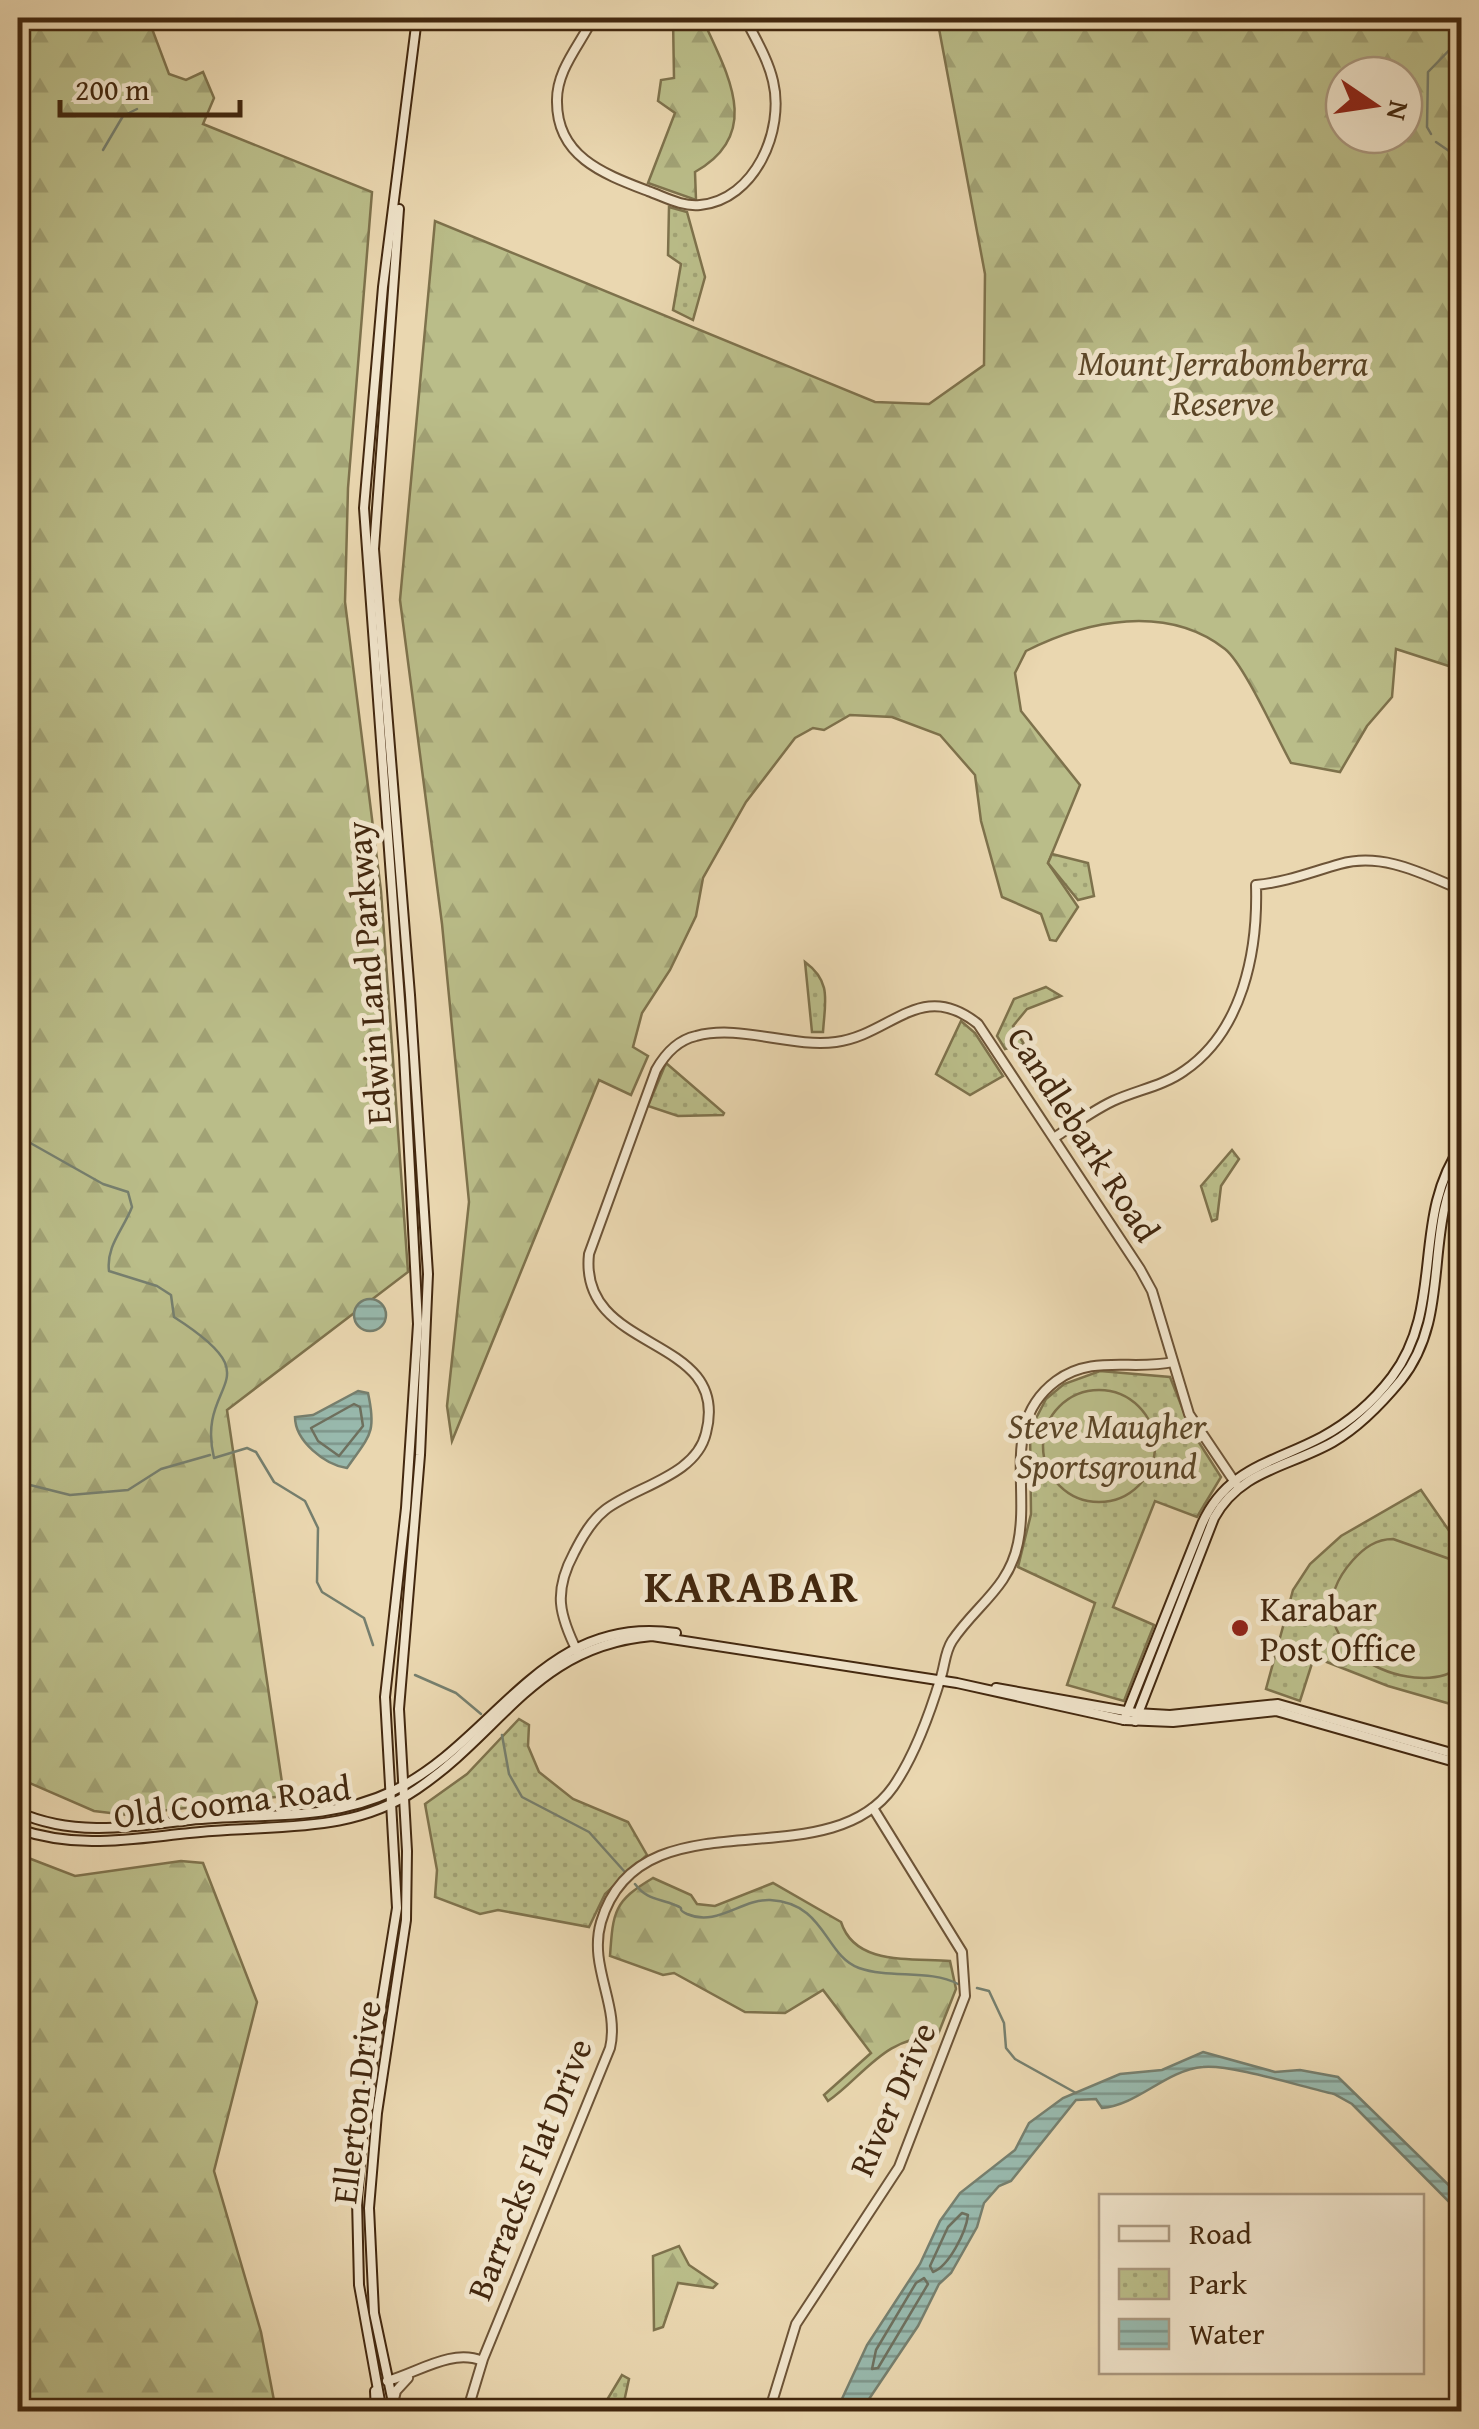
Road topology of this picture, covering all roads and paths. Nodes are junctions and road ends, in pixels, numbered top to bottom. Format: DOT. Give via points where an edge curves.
graph roads {
  1 [pos="417,18"];
  2 [pos="593,18"];
  3 [pos="745,18"];
  4 [pos="404,140"];
  5 [pos="1462,890"];
  6 [pos="1054,1138"];
  7 [pos="1462,1145"];
  8 [pos="1462,1162"];
  9 [pos="1173,1362"];
  10 [pos="1235,1482"];
  11 [pos="576,1650"];
  12 [pos="940,1680"];
  13 [pos="1256,1706"];
  14 [pos="1131,1716"];
  15 [pos="489,1722"];
  16 [pos="1462,1756"];
  17 [pos="1462,1764"];
  18 [pos="402,1786"];
  19 [pos="390,1792"];
  20 [pos="402,1798"];
  21 [pos="392,1804"];
  22 [pos="873,1808"];
  23 [pos="18,1812"];
  24 [pos="18,1829"];
  25 [pos="482,2361"];
  26 [pos="408,2378"];
  27 [pos="387,2381"];
  28 [pos="375,2382"];
  29 [pos="379,2397"];
  30 [pos="394,2408"];
  31 [pos="379,2412"];
  32 [pos="467,2412"];
  33 [pos="769,2412"];
  1 -- 4 [label="main road, Edwin Land Parkway"];
  2 -- 3 [label="main road" via="558,88 569,145 606,174 693,206 737,191 770,142 774,83"];
  4 -- 18 [label="main road, Edwin Land Parkway" via="374,537 428,1274 399,1695"];
  4 -- 19 [label="main road, Edwin Land Parkway" via="364,508 418,1324 386,1697"];
  5 -- 6 [label="main road" via="1404,866 1368,860 1256,885 1252,955 1218,1037 1182,1073 1114,1100"];
  6 -- 9 [label="main road, Candlebark Road" via="1152,1291"];
  6 -- 11 [label="main road, Candlebark Road" via="978,1024 939,1006 914,1009 864,1037 821,1042 702,1034 664,1057 599,1223 586,1276 602,1309 699,1377 707,1391 707,1432 685,1464 607,1508 588,1530 559,1588 562,1622"];
  7 -- 10 [label="main road" via="1432,1208 1424,1303 1395,1374 1335,1430"];
  8 -- 10 [label="main road" via="1440,1212 1431,1314 1403,1377 1340,1438"];
  9 -- 10 [label="main road, Candlebark Road" via="1195,1426"];
  9 -- 12 [label="main road, Barracks Flat Drive" via="1082,1368 1051,1385 1031,1408 1021,1438 1014,1557 997,1592 952,1641"];
  10 -- 14 [label="main road"];
  11 -- 12 [label="main road, Old Cooma Road" via="652,1636"];
  11 -- 15 [label="main road, Old Cooma Road" via="526,1681"];
  12 -- 14 [label="main road, Old Cooma Road"];
  12 -- 22 [label="main road, Barracks Flat Drive" via="903,1769"];
  13 -- 14 [label="main road, Old Cooma Road" via="1173,1722"];
  13 -- 16 [label="main road" via="1340,1719"];
  13 -- 17 [label="main road"];
  15 -- 18 [label="main road, Old Cooma Road"];
  15 -- 20 [label="main road, Old Cooma Road" via="441,1772"];
  18 -- 19 [label="main road, Old Cooma Road"];
  18 -- 20 [label="main road, Edwin Land Parkway"];
  19 -- 21 [label="main road, Edwin Land Parkway"];
  19 -- 23 [label="main road, Old Cooma Road" via="305,1815 108,1829 59,1825"];
  20 -- 21 [label="main road, Old Cooma Road"];
  20 -- 27 [label="main road, Ellerton Drive" via="406,1920 369,2192 374,2313"];
  21 -- 24 [label="main road, Old Cooma Road" via="324,1825 120,1843 65,1842"];
  21 -- 28 [label="main road, Ellerton Drive" via="396,1918 357,2199 359,2284"];
  22 -- 25 [label="main road, Barracks Flat Drive" via="826,1830 676,1851 640,1868 613,1896 597,1948 612,2022 610,2048"];
  22 -- 33 [label="main road, River Drive" via="962,1952 966,1996 899,2167 796,2324"];
  25 -- 26 [label="main road" via="456,2356"];
  25 -- 32 [label="main road, Barracks Flat Drive"];
  26 -- 27 [label="main road"];
  26 -- 30 [label="main road" via="396,2390"];
  27 -- 29 [label="main road"];
  27 -- 30 [label="main road, Ellerton Drive"];
  28 -- 29 [label="main road, Ellerton Drive"];
  28 -- 31 [label="main road"];
  29 -- 31 [label="main road, Ellerton Drive"];
}
